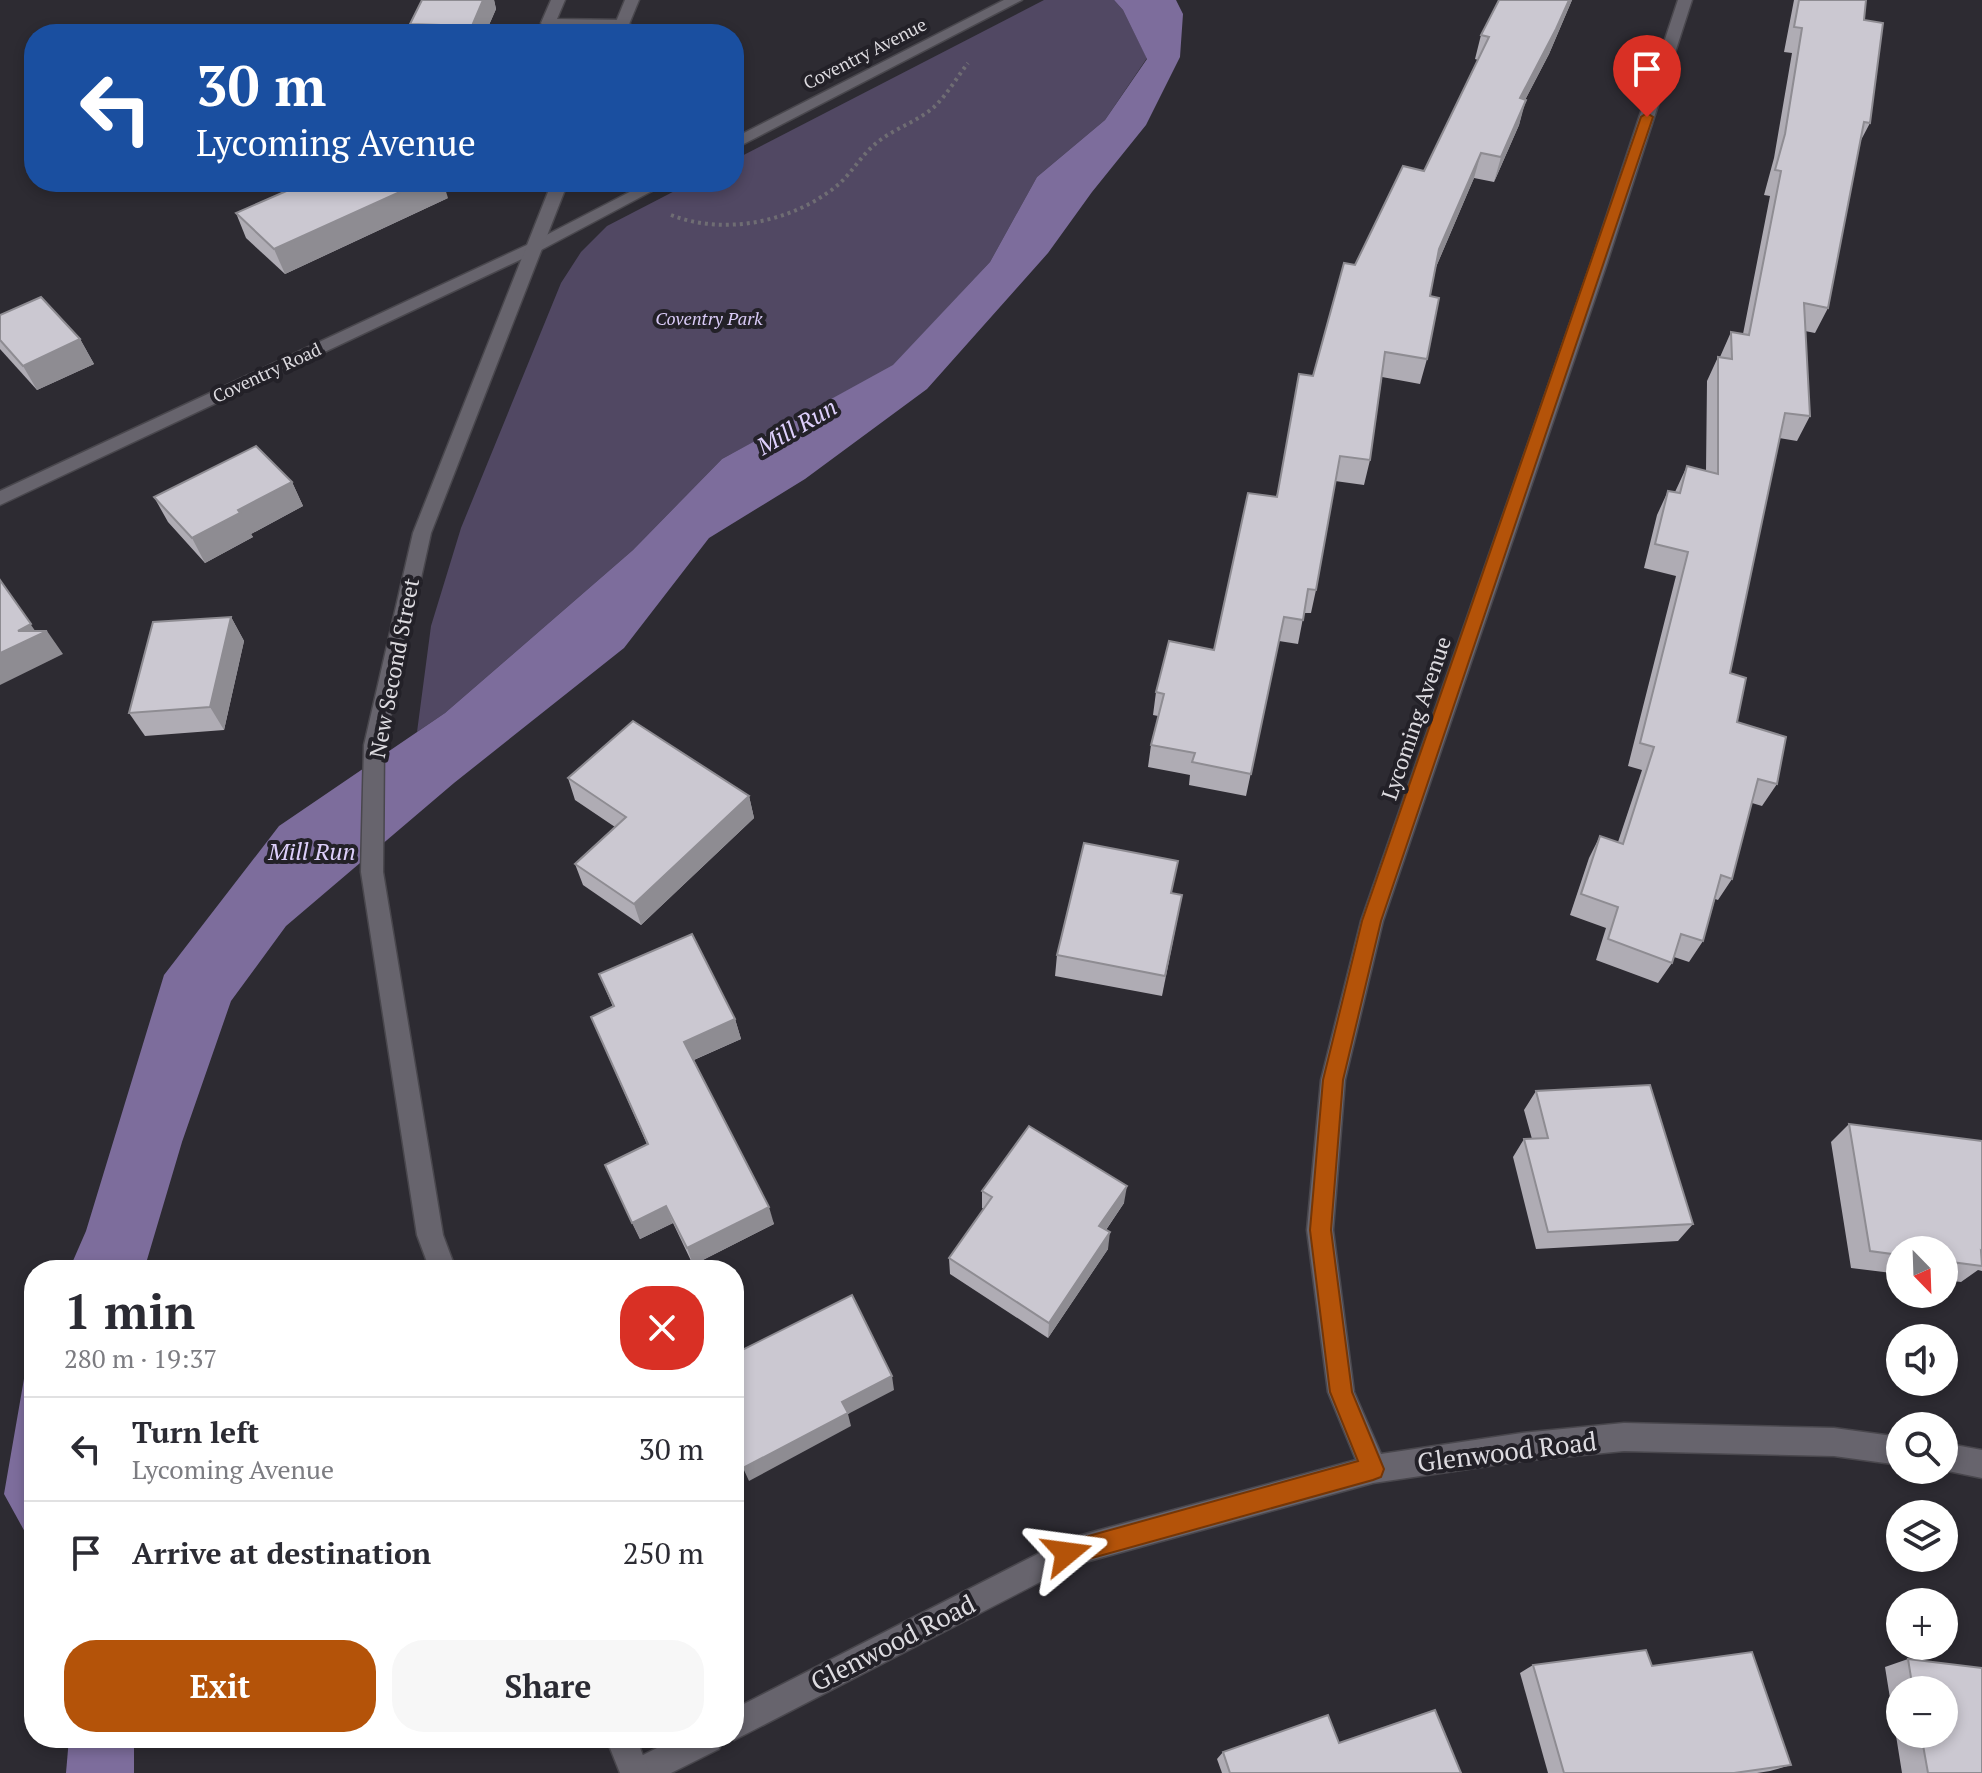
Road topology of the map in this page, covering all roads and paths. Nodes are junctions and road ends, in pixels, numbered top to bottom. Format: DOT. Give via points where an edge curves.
graph roads {
  1 [pos="558,0"];
  2 [pos="632,0"];
  3 [pos="1015,0"];
  4 [pos="1685,0"];
  5 [pos="560,24"];
  6 [pos="622,24"];
  7 [pos="976,55"];
  8 [pos="744,139"];
  9 [pos="556,192"];
  10 [pos="641,192"];
  11 [pos="627,199"];
  12 [pos="535,247"];
  13 [pos="0,499"];
  14 [pos="439,1260"];
  15 [pos="1886,1449"];
  16 [pos="1958,1460"];
  17 [pos="1982,1464"];
  18 [pos="1373,1469"];
  19 [pos="744,1720"];
  20 [pos="626,1748"];
  21 [pos="688,1748"];
  22 [pos="637,1773"];
  1 -- 5 [label="street" via="548,23"];
  2 -- 6 [label="street"];
  3 -- 8 [label="street, Coventry Avenue"];
  4 -- 18 [label="street, Lycoming Avenue" via="1372,921 1333,1080 1320,1230 1341,1392"];
  7 -- 11 [label="path" via="934,107 873,145 839,184 776,218 697,225"];
  9 -- 12 [label="street, New Second Street"];
  10 -- 11 [label="street"];
  11 -- 12 [label="street"];
  12 -- 13 [label="street, Coventry Road"];
  12 -- 14 [label="street, New Second Street" via="422,533 374,745 372,872 430,1235"];
  15 -- 18 [label="street, Glenwood Road" via="1834,1442 1624,1437"];
  16 -- 17 [label="street"];
  18 -- 19 [label="street, Glenwood Road" via="1067,1553"];
  20 -- 22 [label="street"];
  21 -- 22 [label="street"];
}
